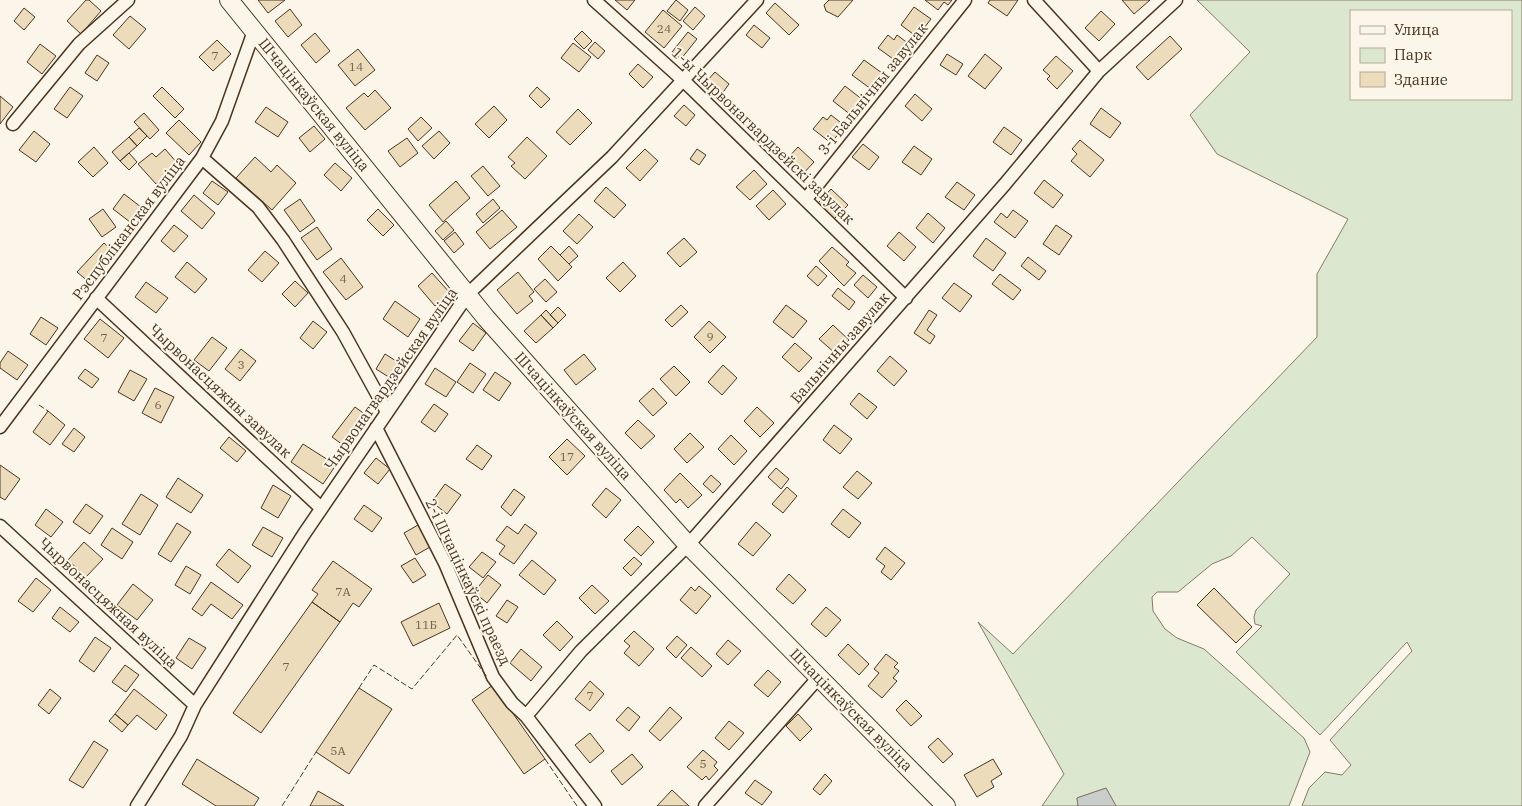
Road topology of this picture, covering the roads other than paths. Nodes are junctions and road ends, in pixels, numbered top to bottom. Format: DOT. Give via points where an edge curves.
graph roads {
  1 [pos="128,0"];
  2 [pos="229,0"];
  3 [pos="594,0"];
  4 [pos="757,0"];
  5 [pos="966,0"];
  6 [pos="1034,0"];
  7 [pos="1176,0"];
  8 [pos="254,31"];
  9 [pos="1099,71"];
  10 [pos="684,81"];
  11 [pos="14,124"];
  12 [pos="202,158"];
  13 [pos="806,199"];
  14 [pos="468,294"];
  15 [pos="96,298"];
  16 [pos="906,298"];
  17 [pos="387,412"];
  18 [pos="0,427"];
  19 [pos="376,428"];
  20 [pos="321,508"];
  21 [pos="0,526"];
  22 [pos="688,545"];
  23 [pos="819,677"];
  24 [pos="195,705"];
  25 [pos="526,716"];
  26 [pos="137,806"];
  27 [pos="595,806"];
  28 [pos="705,806"];
  29 [pos="946,806"];
  1 -- 11 [label="street" via="79,44"];
  2 -- 8 [label="street, Шчацінкаўская вуліца"];
  3 -- 10 [label="street, 1-ы Чырвонагвардзейскі завулак"];
  4 -- 10 [label="street, Чырвонагвардзейская вуліца"];
  5 -- 13 [label="street, 3-і Бальнічны завулак"];
  6 -- 9 [label="street"];
  7 -- 9 [label="street, Бальнічны завулак"];
  8 -- 12 [label="street, Рэспубліканская вуліца" via="222,121"];
  8 -- 14 [label="street, Шчацінкаўская вуліца"];
  9 -- 16 [label="street, Бальнічны завулак"];
  10 -- 13 [label="street, 1-ы Чырвонагвардзейскі завулак"];
  10 -- 14 [label="street, Чырвонагвардзейская вуліца" via="612,157"];
  12 -- 15 [label="street, Рэспубліканская вуліца"];
  12 -- 17 [label="street" via="258,207 343,332"];
  13 -- 16 [label="street, 1-ы Чырвонагвардзейскі завулак"];
  14 -- 17 [label="street, Чырвонагвардзейская вуліца"];
  14 -- 22 [label="street, Шчацінкаўская вуліца"];
  15 -- 18 [label="street, Рэспубліканская вуліца"];
  15 -- 20 [label="street, Чырвонасцяжны завулак"];
  16 -- 22 [label="street, Бальнічны завулак"];
  17 -- 19 [label="street, Чырвонагвардзейская вуліца"];
  19 -- 20 [label="street, Чырвонагвардзейская вуліца"];
  19 -- 25 [label="street, 2-і Шчацінкаўскі праезд" via="445,563 493,676 512,703"];
  20 -- 24 [label="street, Чырвонагвардзейская вуліца"];
  21 -- 24 [label="street, Чырвонасцяжная вуліца"];
  22 -- 23 [label="street, Шчацінкаўская вуліца"];
  22 -- 25 [label="street, Бальнічны завулак" via="581,651"];
  23 -- 28 [label="street"];
  23 -- 29 [label="street, Шчацінкаўская вуліца"];
  24 -- 26 [label="street, Чырвонагвардзейская вуліца"];
  25 -- 27 [label="street, 2-і Шчацінкаўскі праезд"];
}
